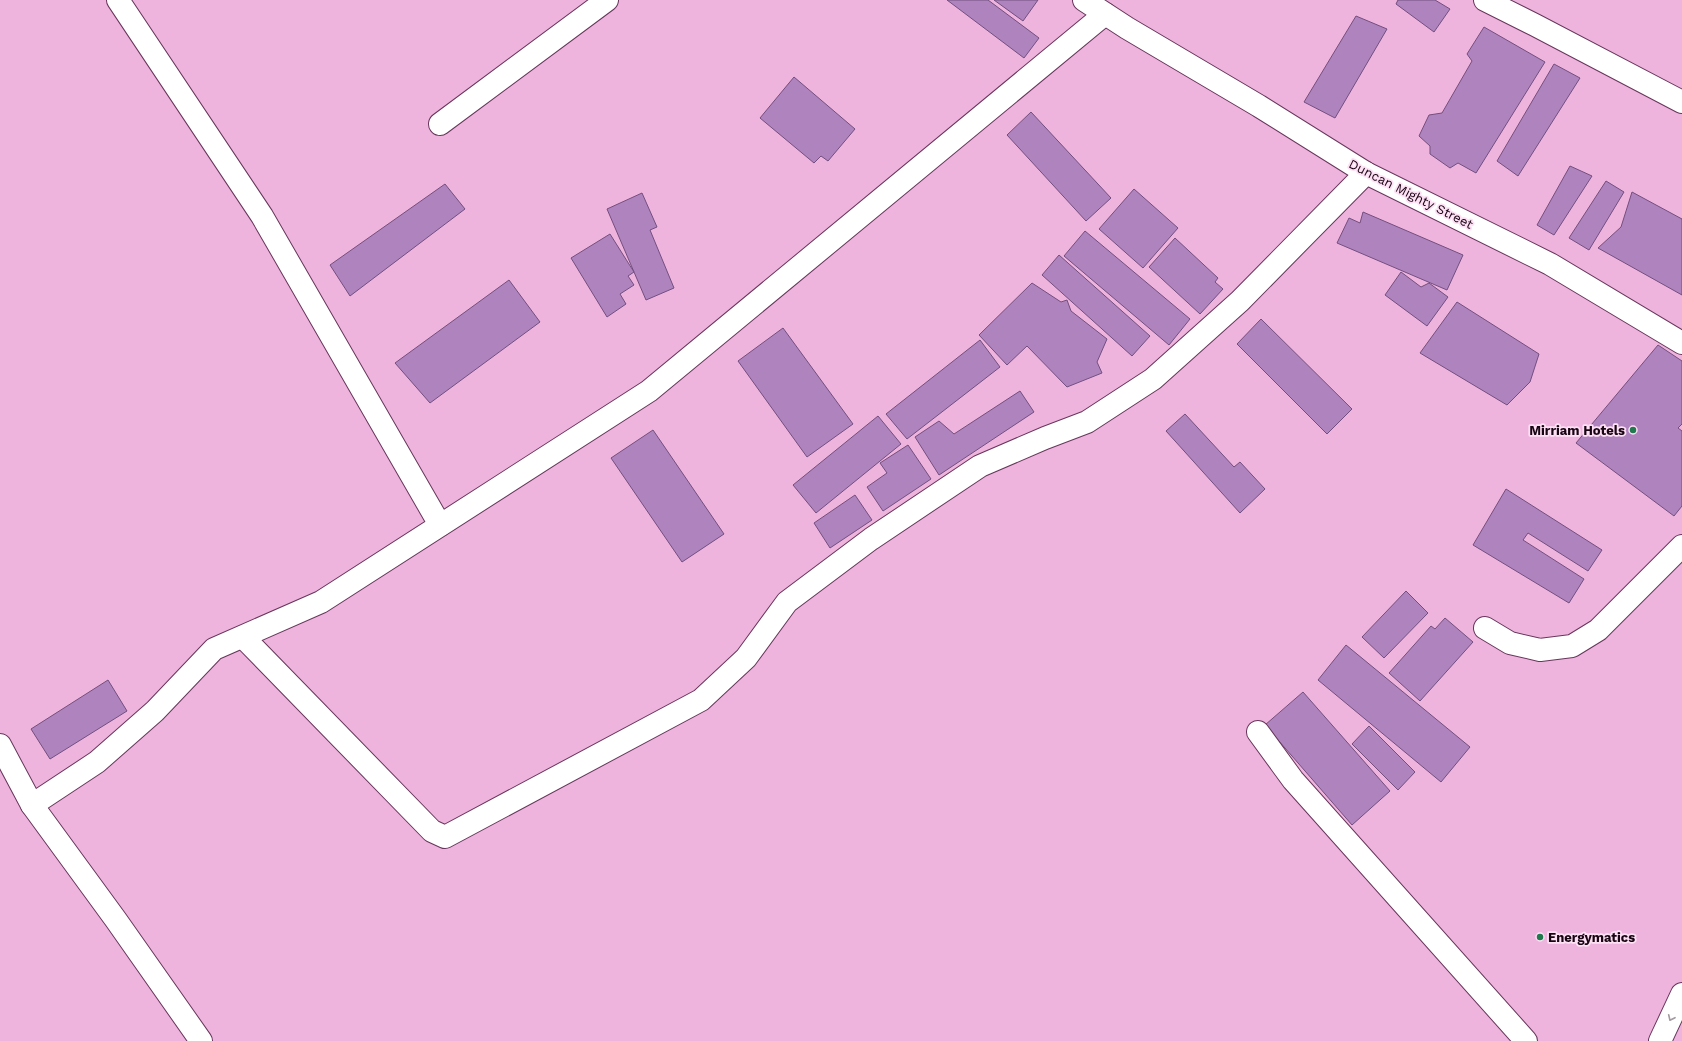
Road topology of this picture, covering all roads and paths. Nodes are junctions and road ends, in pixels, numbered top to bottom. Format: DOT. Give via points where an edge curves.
graph roads {
  1 [pos="118,0"];
  2 [pos="607,0"];
  3 [pos="1084,0"];
  4 [pos="1485,0"];
  5 [pos="1105,14"];
  6 [pos="1682,102"];
  7 [pos="440,124"];
  8 [pos="1366,174"];
  9 [pos="1682,343"];
  10 [pos="440,525"];
  11 [pos="1682,546"];
  12 [pos="1485,628"];
  13 [pos="243,637"];
  14 [pos="1258,732"];
  15 [pos="0,745"];
  16 [pos="32,805"];
  17 [pos="1682,994"];
  18 [pos="201,1041"];
  19 [pos="1526,1041"];
  20 [pos="1660,1041"];
  1 -- 10 [label="street" via="262,216"];
  2 -- 7 [label="street"];
  3 -- 5 [label="street, Duncan Mighty Street"];
  4 -- 6 [label="street"];
  5 -- 8 [label="street, Duncan Mighty Street" via="1266,110"];
  5 -- 10 [label="street" via="649,391"];
  8 -- 9 [label="street, Duncan Mighty Street" via="1550,264"];
  8 -- 13 [label="street" via="1240,301 1153,379 1087,422 980,466 871,538 787,602 746,658 701,700 445,837 432,831"];
  10 -- 13 [label="street" via="321,602"];
  11 -- 12 [label="street" via="1598,630 1572,646 1540,650 1510,643"];
  13 -- 16 [label="street" via="214,649 155,711 97,762"];
  14 -- 19 [label="street" via="1293,780"];
  15 -- 16 [label="street"];
  16 -- 18 [label="street"];
  17 -- 20 [label="street, one-way"];
}
